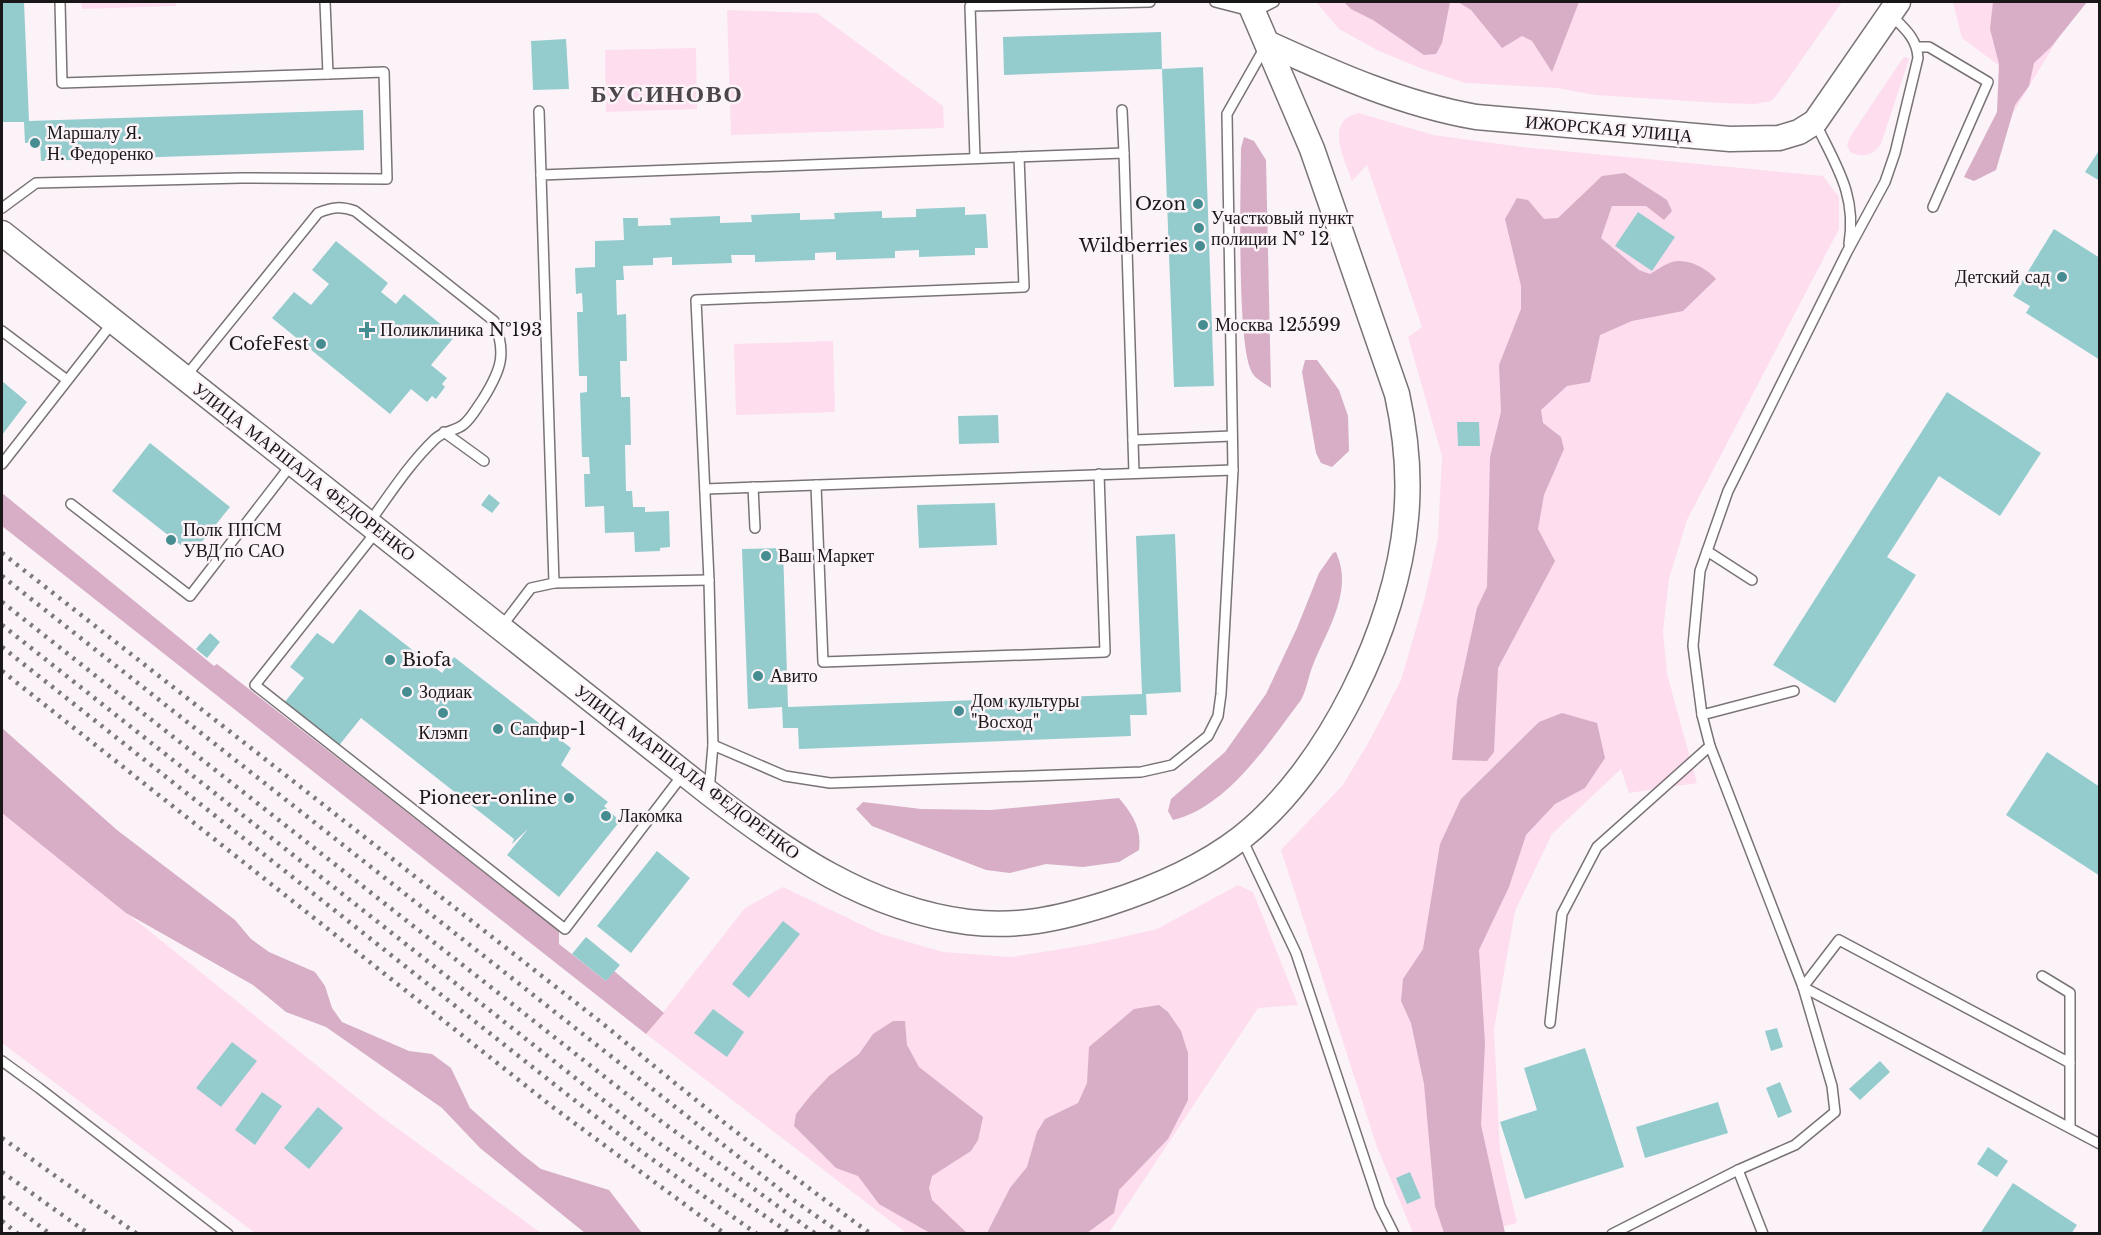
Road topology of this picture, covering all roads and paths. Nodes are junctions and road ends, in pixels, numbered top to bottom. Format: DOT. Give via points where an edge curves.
graph roads {
  1 [pos="60,2"];
  2 [pos="326,2"];
  3 [pos="1150,2"];
  4 [pos="1215,2"];
  5 [pos="1259,5"];
  6 [pos="1894,8"];
  7 [pos="1267,43"];
  8 [pos="1918,47"];
  9 [pos="328,74"];
  10 [pos="1122,110"];
  11 [pos="539,111"];
  12 [pos="1815,122"];
  13 [pos="1124,153"];
  14 [pos="1018,157"];
  15 [pos="975,159"];
  16 [pos="541,175"];
  17 [pos="1933,207"];
  18 [pos="2,208"];
  19 [pos="2,234"];
  20 [pos="1847,252"];
  21 [pos="113,322"];
  22 [pos="2,331"];
  23 [pos="184,377"];
  24 [pos="67,380"];
  25 [pos="444,432"];
  26 [pos="1232,436"];
  27 [pos="1133,440"];
  28 [pos="484,461"];
  29 [pos="292,463"];
  30 [pos="2,464"];
  31 [pos="1233,470"];
  32 [pos="1134,473"];
  33 [pos="1100,474"];
  34 [pos="816,484"];
  35 [pos="753,487"];
  36 [pos="705,489"];
  37 [pos="71,504"];
  38 [pos="373,526"];
  39 [pos="755,528"];
  40 [pos="1707,551"];
  41 [pos="1752,579"];
  42 [pos="709,580"];
  43 [pos="554,583"];
  44 [pos="501,627"];
  45 [pos="1794,691"];
  46 [pos="1702,715"];
  47 [pos="713,745"];
  48 [pos="1710,746"];
  49 [pos="684,773"];
  50 [pos="709,793"];
  51 [pos="1242,837"];
  52 [pos="2042,976"];
  53 [pos="1803,987"];
  54 [pos="1550,1023"];
  55 [pos="2,1061"];
  56 [pos="2070,1063"];
  57 [pos="2070,1127"];
  58 [pos="2099,1145"];
  59 [pos="1738,1170"];
  60 [pos="228,1233"];
  61 [pos="1394,1233"];
  62 [pos="1612,1233"];
  63 [pos="1763,1233"];
  1 -- 9 [label="lane" via="62,83"];
  2 -- 9 [label="lane"];
  3 -- 15 [label="lane" via="970,6"];
  4 -- 5 [label="lane"];
  5 -- 7 [label="street, УЛИЦА МАРШАЛА ФЕДОРЕНКО"];
  6 -- 8 [label="lane"];
  6 -- 12 [label="street, ИЖОРСКАЯ УЛИЦА"];
  7 -- 12 [label="street, ИЖОРСКАЯ УЛИЦА" via="1412,103 1476,117 1730,139 1779,138"];
  7 -- 26 [label="lane" via="1227,114"];
  7 -- 51 [label="street, УЛИЦА МАРШАЛА ФЕДОРЕНКО" via="1312,149 1388,364 1403,423 1408,486 1393,589 1366,662 1330,734 1311,762 1290,790"];
  8 -- 17 [label="lane" via="1929,47 1989,82"];
  8 -- 20 [label="lane" via="1916,74 1885,182"];
  9 -- 18 [label="lane" via="384,72 387,179 36,183"];
  10 -- 13 [label="lane"];
  11 -- 16 [label="lane"];
  12 -- 20 [label="lane" via="1848,194 1852,216"];
  13 -- 14 [label="lane"];
  13 -- 27 [label="lane"];
  14 -- 15 [label="lane"];
  14 -- 36 [label="lane" via="1024,287 696,300"];
  15 -- 16 [label="lane"];
  16 -- 43 [label="lane"];
  19 -- 21 [label="street, УЛИЦА МАРШАЛА ФЕДОРЕНКО"];
  20 -- 40 [label="lane" via="1728,491"];
  21 -- 23 [label="street, УЛИЦА МАРШАЛА ФЕДОРЕНКО"];
  21 -- 24 [label="lane"];
  22 -- 24 [label="lane"];
  23 -- 25 [label="lane" via="318,213 344,207 355,211 494,321 502,349 495,379 463,426"];
  23 -- 29 [label="street, УЛИЦА МАРШАЛА ФЕДОРЕНКО"];
  24 -- 30 [label="lane"];
  25 -- 28 [label="lane"];
  25 -- 38 [label="lane" via="411,465"];
  26 -- 27 [label="lane"];
  26 -- 31 [label="lane"];
  27 -- 32 [label="lane"];
  29 -- 37 [label="lane" via="190,596"];
  29 -- 38 [label="street, УЛИЦА МАРШАЛА ФЕДОРЕНКО"];
  31 -- 32 [label="lane"];
  31 -- 47 [label="lane" via="1218,716 1208,736 1172,765 1141,772 830,783 785,776"];
  32 -- 33 [label="lane"];
  33 -- 34 [label="lane"];
  33 -- 34 [label="lane" via="1105,652 824,662"];
  34 -- 35 [label="lane"];
  35 -- 36 [label="lane"];
  35 -- 39 [label="lane"];
  36 -- 42 [label="lane"];
  38 -- 44 [label="street, УЛИЦА МАРШАЛА ФЕДОРЕНКО"];
  38 -- 49 [label="lane" via="255,685 565,929"];
  40 -- 41 [label="lane"];
  40 -- 46 [label="lane" via="1700,572 1693,646"];
  42 -- 43 [label="lane"];
  42 -- 47 [label="lane"];
  43 -- 44 [label="lane" via="531,588"];
  44 -- 49 [label="street, УЛИЦА МАРШАЛА ФЕДОРЕНКО"];
  45 -- 46 [label="lane"];
  46 -- 48 [label="lane"];
  47 -- 50 [label="lane"];
  48 -- 53 [label="lane"];
  48 -- 54 [label="lane" via="1597,847 1562,914"];
  49 -- 50 [label="street, УЛИЦА МАРШАЛА ФЕДОРЕНКО"];
  50 -- 51 [label="street, УЛИЦА МАРШАЛА ФЕДОРЕНКО" via="776,844 855,888 912,909 967,922 1022,924 1049,920 1122,899 1203,864"];
  51 -- 61 [label="lane" via="1296,952 1380,1206"];
  52 -- 56 [label="lane" via="2070,993"];
  53 -- 56 [label="lane" via="1839,940"];
  53 -- 57 [label="lane"];
  53 -- 59 [label="lane" via="1832,1086 1835,1112 1795,1145"];
  55 -- 60 [label="lane"];
  56 -- 57 [label="lane"];
  57 -- 58 [label="lane"];
  59 -- 62 [label="lane"];
  59 -- 63 [label="lane"];
}
